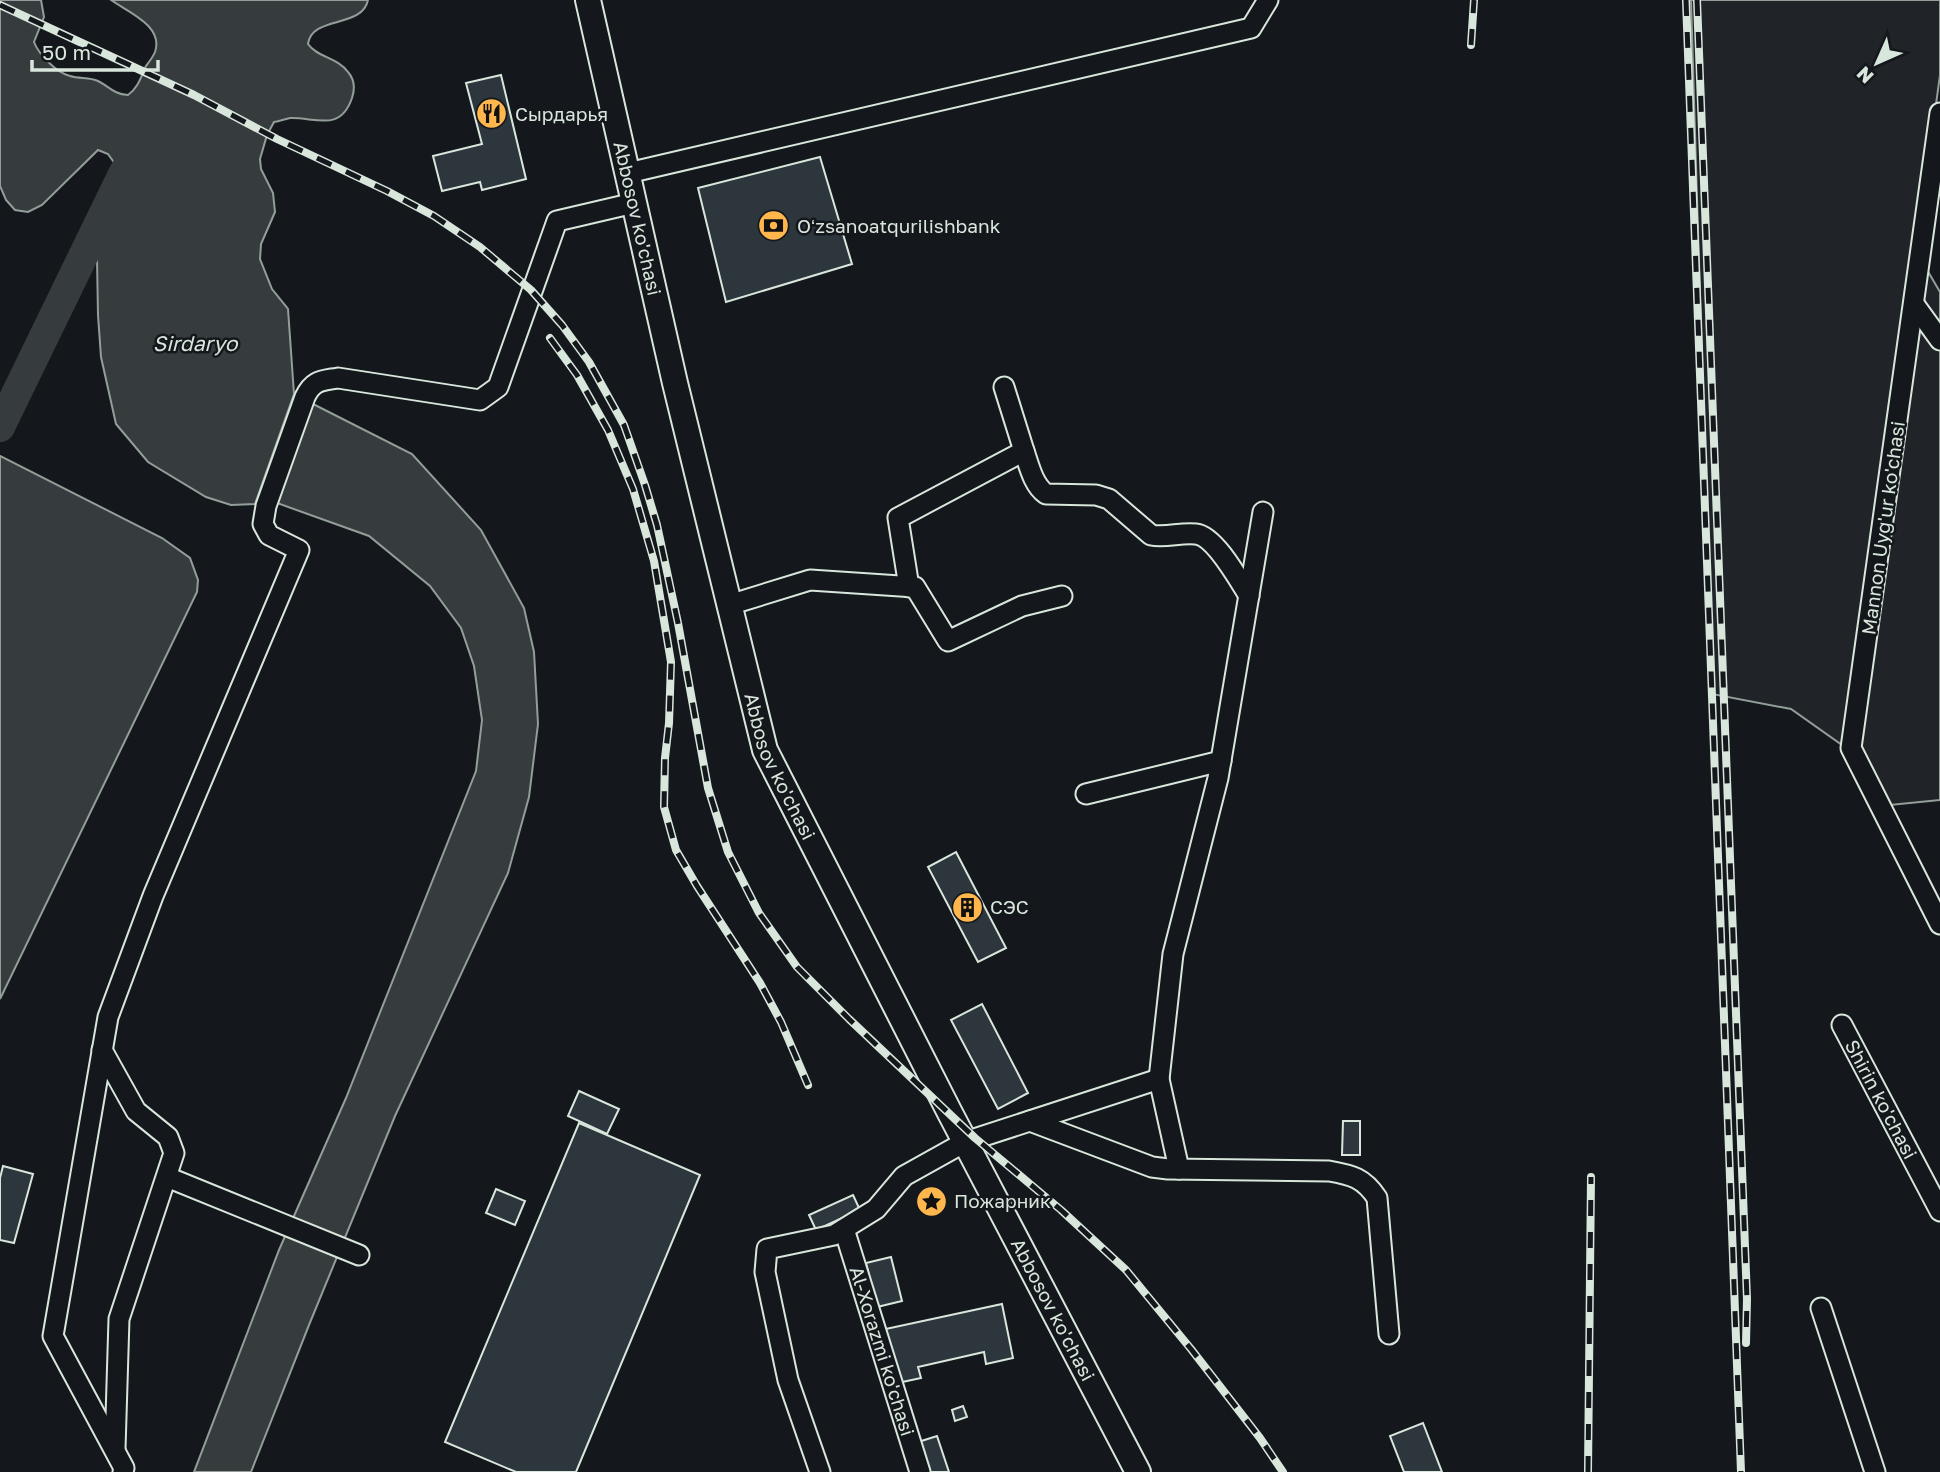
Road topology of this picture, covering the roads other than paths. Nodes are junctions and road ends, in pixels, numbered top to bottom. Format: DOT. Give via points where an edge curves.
graph roads {
  1 [pos="588,0"];
  2 [pos="1268,0"];
  3 [pos="1940,113"];
  4 [pos="628,173"];
  5 [pos="634,203"];
  6 [pos="1914,304"];
  7 [pos="1940,340"];
  8 [pos="1004,387"];
  9 [pos="1024,451"];
  10 [pos="1263,512"];
  11 [pos="909,587"];
  12 [pos="1062,596"];
  13 [pos="1249,596"];
  14 [pos="729,605"];
  15 [pos="1221,761"];
  16 [pos="1086,794"];
  17 [pos="1940,924"];
  18 [pos="1842,1024"];
  19 [pos="102,1050"];
  20 [pos="1158,1079"];
  21 [pos="1030,1121"];
  22 [pos="965,1142"];
  23 [pos="1179,1169"];
  24 [pos="167,1177"];
  25 [pos="1940,1211"];
  26 [pos="844,1229"];
  27 [pos="359,1255"];
  28 [pos="1821,1308"];
  29 [pos="1389,1334"];
  30 [pos="115,1452"];
  31 [pos="123,1472"];
  32 [pos="820,1472"];
  33 [pos="920,1472"];
  34 [pos="1138,1472"];
  35 [pos="1875,1472"];
  1 -- 4 [label="main road, Abbosov ko'chasi"];
  2 -- 4 [label="street" via="1251,28"];
  3 -- 6 [label="street, Mannon Uyg'ur ko'chasi"];
  4 -- 5 [label="main road, Abbosov ko'chasi"];
  5 -- 14 [label="main road, Abbosov ko'chasi"];
  5 -- 19 [label="street" via="557,221 498,387 480,400 338,378 310,387 263,524 269,536 299,550 153,895 108,1017"];
  6 -- 7 [label="street"];
  6 -- 17 [label="street, Mannon Uyg'ur ko'chasi" via="1852,748"];
  8 -- 9 [label="street"];
  9 -- 11 [label="street" via="898,518"];
  9 -- 13 [label="street" via="1046,494 1109,499 1158,537 1205,537 1227,560"];
  10 -- 13 [label="street"];
  11 -- 12 [label="street" via="915,587 948,641 1022,606"];
  11 -- 14 [label="street" via="810,580"];
  13 -- 15 [label="street"];
  14 -- 22 [label="main road, Abbosov ko'chasi" via="765,750"];
  15 -- 16 [label="street"];
  15 -- 20 [label="street" via="1173,954"];
  18 -- 25 [label="street, Shirin ko'chasi"];
  19 -- 24 [label="street" via="136,1111 168,1137 174,1153"];
  19 -- 30 [label="street" via="53,1336"];
  20 -- 21 [label="street"];
  20 -- 23 [label="street"];
  21 -- 22 [label="street"];
  21 -- 23 [label="street" via="1152,1167"];
  22 -- 26 [label="street" via="904,1176 876,1209"];
  22 -- 34 [label="main road, Abbosov ko'chasi"];
  23 -- 29 [label="street" via="1329,1171 1362,1181 1377,1198"];
  24 -- 27 [label="street"];
  24 -- 30 [label="street" via="119,1319"];
  26 -- 32 [label="street" via="834,1236 767,1250 765,1272 788,1380"];
  26 -- 33 [label="street, Al-Xorazmi ko'chasi"];
  28 -- 35 [label="street"];
  30 -- 31 [label="street"];
}
